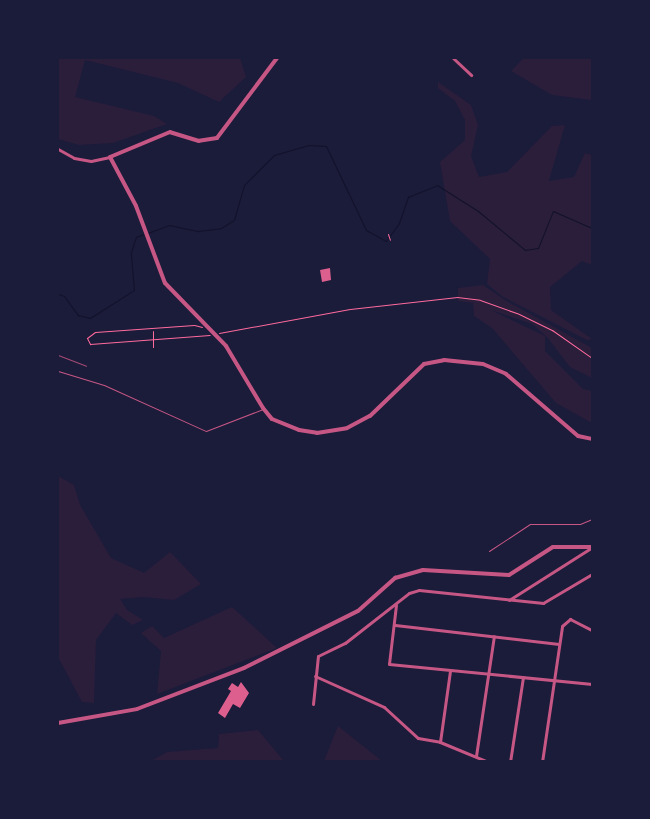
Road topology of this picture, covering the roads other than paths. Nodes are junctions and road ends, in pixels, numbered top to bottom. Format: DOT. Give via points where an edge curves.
graph roads {
  1 [pos="277,58"];
  2 [pos="453,58"];
  3 [pos="471,75"];
  4 [pos="58,149"];
  5 [pos="110,157"];
  6 [pos="58,371"];
  7 [pos="263,408"];
  8 [pos="592,439"];
  9 [pos="592,519"];
  10 [pos="592,547"];
  11 [pos="488,551"];
  12 [pos="592,574"];
  13 [pos="509,600"];
  14 [pos="396,603"];
  15 [pos="394,625"];
  16 [pos="592,630"];
  17 [pos="494,636"];
  18 [pos="559,644"];
  19 [pos="450,671"];
  20 [pos="491,673"];
  21 [pos="315,676"];
  22 [pos="523,677"];
  23 [pos="554,681"];
  24 [pos="592,684"];
  25 [pos="313,704"];
  26 [pos="58,723"];
  27 [pos="440,742"];
  28 [pos="476,756"];
  29 [pos="488,762"];
  30 [pos="510,762"];
  31 [pos="542,762"];
  1 -- 5 [label="street" via="218,138 199,141 170,132"];
  2 -- 3 [label="street"];
  4 -- 5 [label="street" via="74,158 91,161"];
  5 -- 7 [label="street" via="144,226 165,283 224,344"];
  6 -- 7 [label="lane" via="104,385 206,431"];
  7 -- 8 [label="street" via="272,419 299,430 317,432 346,428 370,416 424,364 444,360 483,364 506,374 578,436"];
  9 -- 11 [label="lane" via="580,524 530,524"];
  10 -- 13 [label="street"];
  10 -- 26 [label="street" via="553,547 509,574 423,570 395,578 358,611 244,668 138,709"];
  12 -- 13 [label="street" via="543,603"];
  13 -- 14 [label="street" via="419,590"];
  14 -- 15 [label="street"];
  14 -- 21 [label="street" via="345,643 318,656"];
  15 -- 17 [label="street"];
  15 -- 19 [label="street" via="389,664"];
  16 -- 18 [label="street" via="570,619 562,626"];
  17 -- 18 [label="street"];
  17 -- 20 [label="street"];
  18 -- 23 [label="street"];
  19 -- 20 [label="street"];
  19 -- 27 [label="street"];
  20 -- 22 [label="street"];
  20 -- 28 [label="street"];
  21 -- 25 [label="street"];
  21 -- 27 [label="street" via="384,707 418,738"];
  22 -- 23 [label="street"];
  22 -- 30 [label="street"];
  23 -- 24 [label="street"];
  23 -- 31 [label="street"];
  27 -- 28 [label="street"];
  28 -- 29 [label="street"];
}
